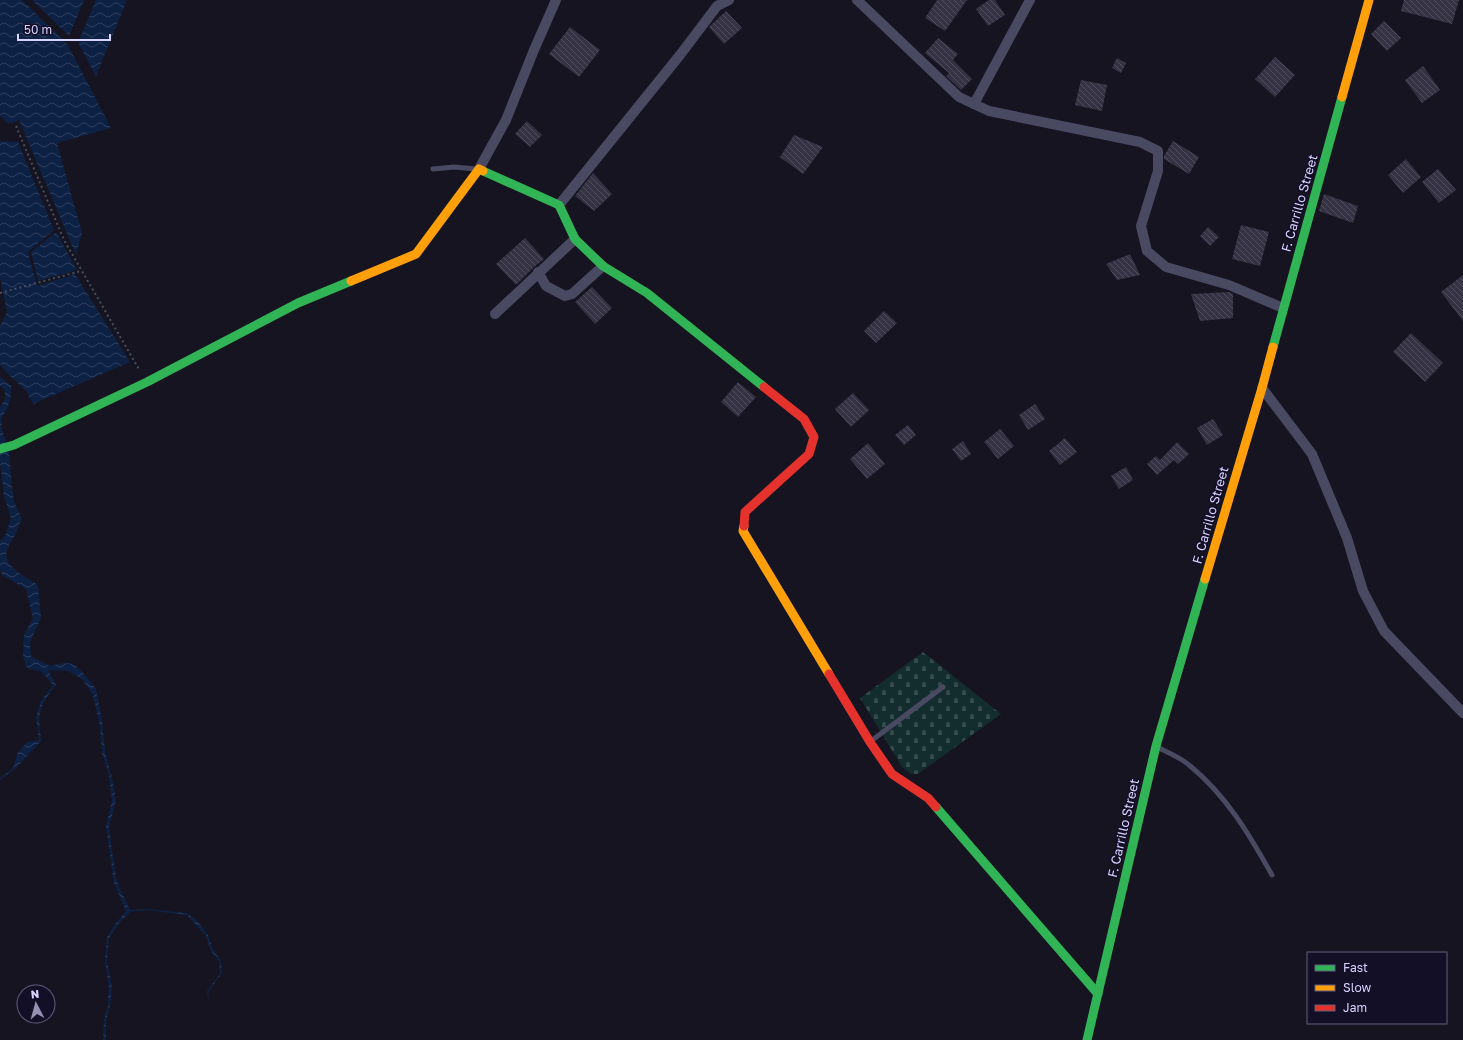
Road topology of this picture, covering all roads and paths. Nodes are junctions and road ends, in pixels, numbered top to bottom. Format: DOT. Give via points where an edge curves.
graph roads {
  1 [pos="556,0"];
  2 [pos="729,0"];
  3 [pos="857,0"];
  4 [pos="1030,0"];
  5 [pos="1369,0"];
  6 [pos="974,104"];
  7 [pos="16,126"];
  8 [pos="479,169"];
  9 [pos="433,170"];
  10 [pos="559,205"];
  11 [pos="575,239"];
  12 [pos="603,266"];
  13 [pos="81,271"];
  14 [pos="538,272"];
  15 [pos="0,294"];
  16 [pos="1283,308"];
  17 [pos="495,314"];
  18 [pos="147,382"];
  19 [pos="1262,388"];
  20 [pos="0,449"];
  21 [pos="943,687"];
  22 [pos="1463,713"];
  23 [pos="870,742"];
  24 [pos="1156,746"];
  25 [pos="1272,875"];
  26 [pos="1098,994"];
  27 [pos="1087,1040"];
  1 -- 8 [label="street" via="506,120"];
  2 -- 10 [label="street" via="717,6 680,56"];
  3 -- 6 [label="street" via="958,97"];
  4 -- 6 [label="street"];
  5 -- 16 [label="street, F. Carrillo Street"];
  6 -- 16 [label="street" via="989,111 1140,142 1158,151 1158,171 1141,226 1147,251 1166,267 1229,285"];
  7 -- 13 [label="path" via="64,240"];
  8 -- 9 [label="lane" via="469,167"];
  8 -- 10 [label="street"];
  8 -- 18 [label="street" via="416,254 298,303"];
  10 -- 11 [label="street"];
  11 -- 12 [label="street"];
  11 -- 14 [label="street"];
  12 -- 14 [label="street" via="572,294 565,296 546,286"];
  12 -- 23 [label="street" via="647,293 804,418 814,437 808,454 745,512 743,531"];
  13 -- 15 [label="path"];
  13 -- 18 [label="path"];
  14 -- 17 [label="street"];
  16 -- 19 [label="street, F. Carrillo Street"];
  18 -- 20 [label="street" via="14,445"];
  19 -- 22 [label="street" via="1312,454 1347,538 1363,591 1384,631"];
  19 -- 24 [label="street, F. Carrillo Street"];
  21 -- 23 [label="lane"];
  23 -- 26 [label="street" via="892,774 928,798"];
  24 -- 25 [label="lane" via="1188,764 1221,795 1250,836"];
  24 -- 26 [label="street, F. Carrillo Street"];
  26 -- 27 [label="street, F. Carrillo Street"];
}
